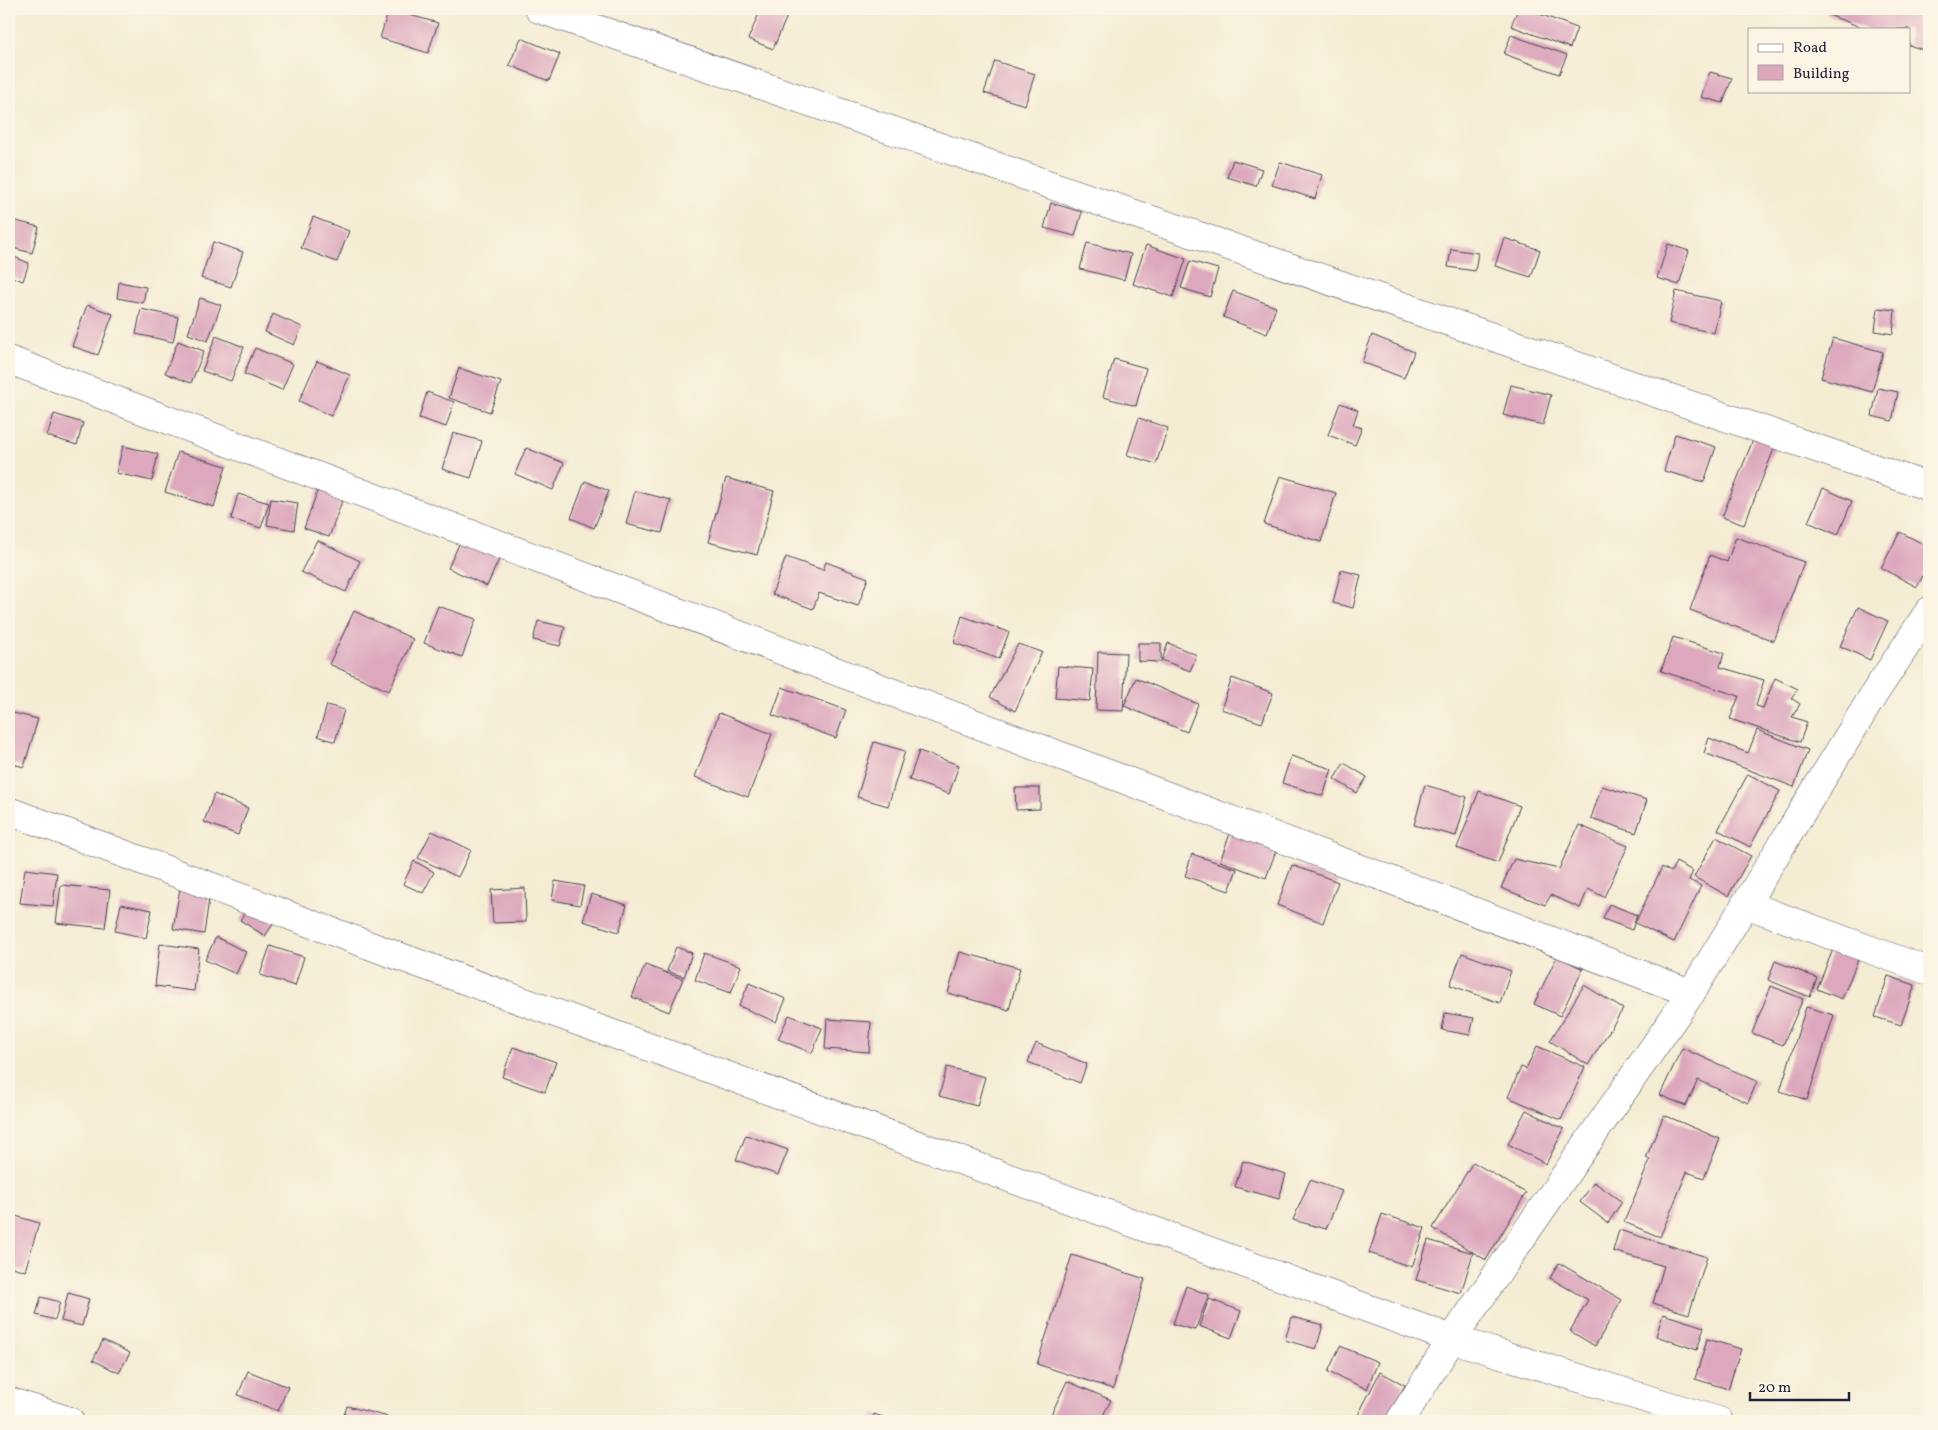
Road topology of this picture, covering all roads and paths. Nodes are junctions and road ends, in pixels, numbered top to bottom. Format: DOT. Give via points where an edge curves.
graph roads {
  1 [pos="539,9"];
  2 [pos="9,360"];
  3 [pos="1929,487"];
  4 [pos="1929,612"];
  5 [pos="9,812"];
  6 [pos="1745,904"];
  7 [pos="1929,971"];
  8 [pos="1691,993"];
  9 [pos="1452,1338"];
  10 [pos="9,1401"];
  11 [pos="70,1421"];
  12 [pos="1400,1421"];
  13 [pos="1719,1421"];
  1 -- 3 [label="street"];
  2 -- 8 [label="street"];
  4 -- 6 [label="street" via="1876,691"];
  5 -- 9 [label="street"];
  6 -- 7 [label="street"];
  6 -- 8 [label="street"];
  8 -- 9 [label="street"];
  9 -- 12 [label="street"];
  9 -- 13 [label="street"];
  10 -- 11 [label="street"];
}
